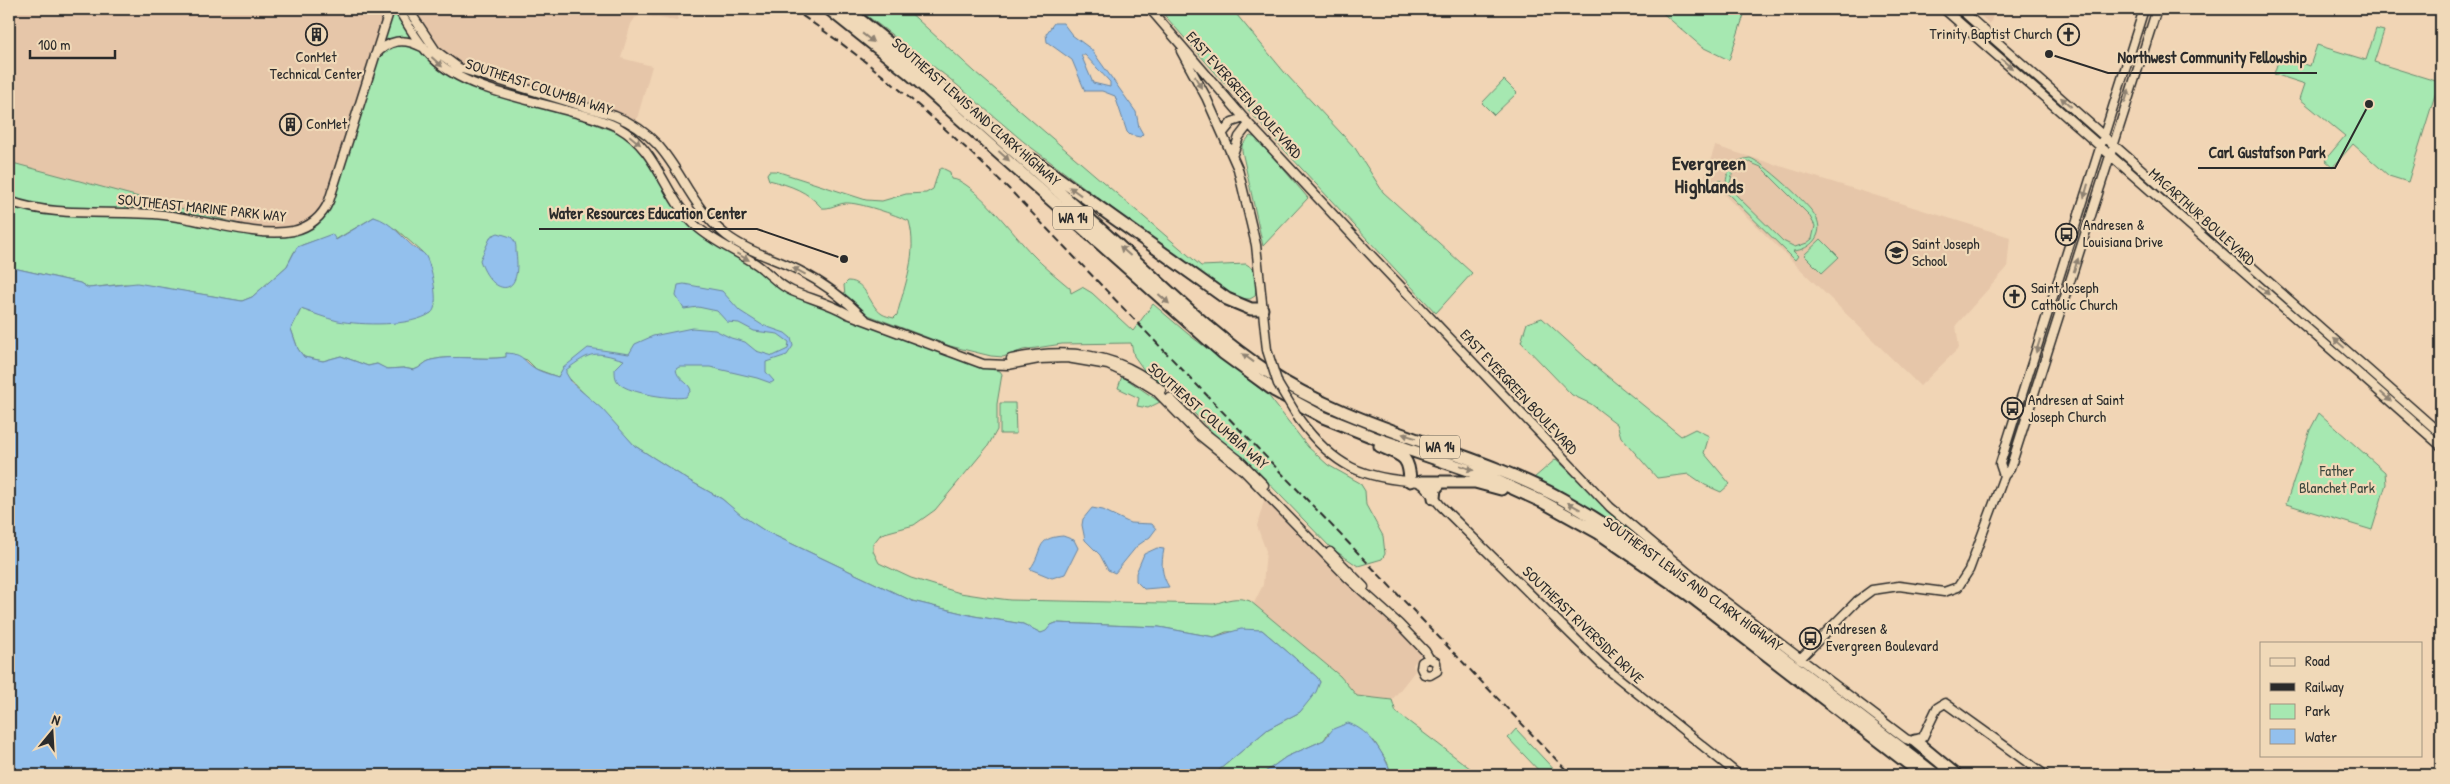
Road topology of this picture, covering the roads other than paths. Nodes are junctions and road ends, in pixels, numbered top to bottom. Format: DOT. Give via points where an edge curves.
graph roads {
  1 [pos="390,9"];
  2 [pos="398,9"];
  3 [pos="408,9"];
  4 [pos="829,9"];
  5 [pos="846,9"];
  6 [pos="1150,9"];
  7 [pos="1944,9"];
  8 [pos="1960,9"];
  9 [pos="2144,9"];
  10 [pos="2157,9"];
  11 [pos="1175,39"];
  12 [pos="423,48"];
  13 [pos="373,57"];
  14 [pos="509,89"];
  15 [pos="958,102"];
  16 [pos="1247,121"];
  17 [pos="1223,133"];
  18 [pos="2103,134"];
  19 [pos="2113,142"];
  20 [pos="2100,144"];
  21 [pos="2109,153"];
  22 [pos="1233,154"];
  23 [pos="9,201"];
  24 [pos="782,263"];
  25 [pos="774,279"];
  26 [pos="815,280"];
  27 [pos="808,296"];
  28 [pos="1262,310"];
  29 [pos="867,320"];
  30 [pos="1323,417"];
  31 [pos="2441,434"];
  32 [pos="2441,446"];
  33 [pos="2004,476"];
  34 [pos="1416,482"];
  35 [pos="1441,482"];
  36 [pos="1434,498"];
  37 [pos="1573,517"];
  38 [pos="1429,658"];
  39 [pos="1800,660"];
  40 [pos="1915,741"];
  41 [pos="1739,775"];
  42 [pos="1923,775"];
  43 [pos="1936,775"];
  44 [pos="1956,775"];
  45 [pos="2045,775"];
  1 -- 13 [label="street, SOUTHEAST MARINE PARK WAY"];
  2 -- 12 [label="street, SOUTHEAST COLUMBIA WAY"];
  3 -- 14 [label="street, SOUTHEAST COLUMBIA WAY" via="422,33 446,60"];
  4 -- 30 [label="highway, SOUTHEAST LEWIS AND CLARK HIGHWAY / WA 14, one-way" via="909,72 1223,353 1275,391"];
  5 -- 15 [label="highway, SOUTHEAST LEWIS AND CLARK HIGHWAY / WA 14"];
  6 -- 11 [label="street, EAST EVERGREEN BOULEVARD"];
  7 -- 20 [label="street, MACARTHUR BOULEVARD, one-way"];
  18 -- 8 [label="street, MACARTHUR BOULEVARD, one-way"];
  9 -- 18 [label="street"];
  19 -- 10 [label="street, one-way"];
  11 -- 16 [label="street, EAST EVERGREEN BOULEVARD"];
  11 -- 17 [label="street, one-way"];
  12 -- 13 [label="street" via="398,40 384,46"];
  12 -- 14 [label="street, SOUTHEAST COLUMBIA WAY, one-way" via="456,75"];
  13 -- 23 [label="street, SOUTHEAST MARINE PARK WAY" via="329,201 315,221 300,229 270,232 165,215 40,210"];
  14 -- 24 [label="street, SOUTHEAST COLUMBIA WAY" via="614,116 637,126 666,151 696,202 713,223 747,248"];
  14 -- 25 [label="street, SOUTHEAST COLUMBIA WAY, one-way" via="620,129 648,153 694,224"];
  28 -- 15 [label="highway, one-way" via="1240,306 1212,290"];
  43 -- 15 [label="highway, SOUTHEAST LEWIS AND CLARK HIGHWAY / WA 14, one-way" via="1654,558 1591,516 1480,461 1348,415 1264,370 1212,329"];
  16 -- 17 [label="street" via="1232,122"];
  16 -- 22 [label="street"];
  16 -- 39 [label="street, EAST EVERGREEN BOULEVARD" via="1610,507 1665,555"];
  17 -- 22 [label="street"];
  18 -- 19 [label="street, MACARTHUR BOULEVARD"];
  18 -- 20 [label="street"];
  19 -- 21 [label="street"];
  31 -- 19 [label="street, MACARTHUR BOULEVARD, one-way"];
  20 -- 21 [label="street, MACARTHUR BOULEVARD"];
  20 -- 33 [label="street, one-way" via="2000,464"];
  21 -- 32 [label="street, MACARTHUR BOULEVARD, one-way"];
  33 -- 21 [label="street, one-way" via="2010,469"];
  22 -- 28 [label="street" via="1254,231"];
  24 -- 25 [label="street" via="775,270"];
  26 -- 24 [label="street, SOUTHEAST COLUMBIA WAY, one-way"];
  25 -- 27 [label="street, SOUTHEAST COLUMBIA WAY" via="789,290"];
  26 -- 27 [label="street" via="814,290"];
  26 -- 29 [label="street, SOUTHEAST COLUMBIA WAY"];
  27 -- 29 [label="street, SOUTHEAST COLUMBIA WAY"];
  28 -- 34 [label="street, bridge" via="1267,350 1278,384 1299,420 1320,444 1351,468 1380,479"];
  29 -- 38 [label="street, SOUTHEAST COLUMBIA WAY" via="992,365 1039,359 1081,359 1108,365 1134,377 1155,390 1199,435 1244,471 1347,577 1421,646"];
  30 -- 34 [label="highway" via="1406,459"];
  30 -- 37 [label="highway, SOUTHEAST LEWIS AND CLARK HIGHWAY / WA 14, one-way" via="1486,476"];
  33 -- 39 [label="street" via="1969,570 1958,587 1944,592 1900,586 1872,590 1857,601"];
  34 -- 35 [label="highway"];
  34 -- 36 [label="street, SOUTHEAST RIVERSIDE DRIVE"];
  35 -- 36 [label="highway" via="1435,489"];
  35 -- 37 [label="highway" via="1481,483"];
  36 -- 41 [label="street, SOUTHEAST RIVERSIDE DRIVE" via="1601,664"];
  37 -- 42 [label="highway, SOUTHEAST LEWIS AND CLARK HIGHWAY / WA 14" via="1688,594"];
  39 -- 40 [label="street, EAST EVERGREEN BOULEVARD" via="1906,740"];
  40 -- 44 [label="highway"];
  40 -- 45 [label="street" via="1925,735 1935,710 1941,704 1951,706"];
}
